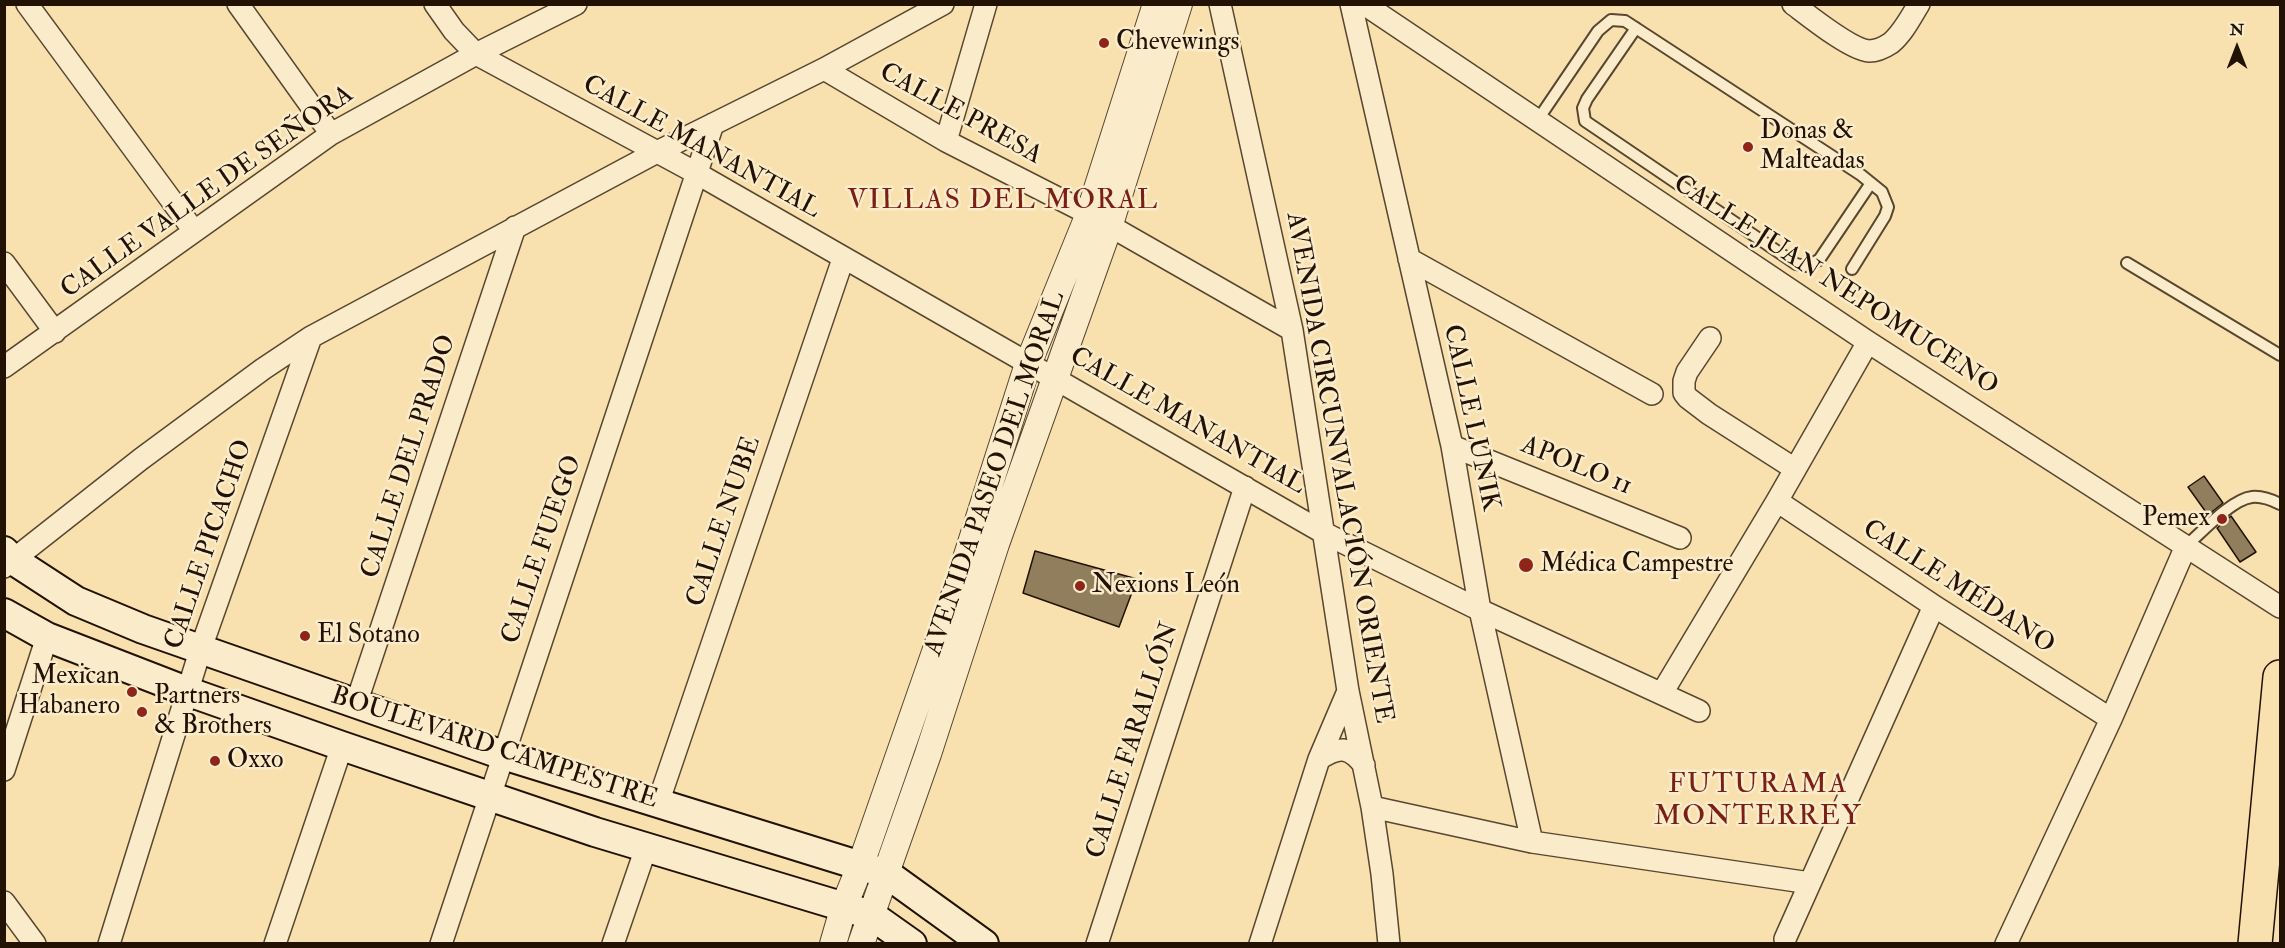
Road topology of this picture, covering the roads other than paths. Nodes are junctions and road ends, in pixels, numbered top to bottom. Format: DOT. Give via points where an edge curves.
graph roads {
  1 [pos="27,4"];
  2 [pos="238,4"];
  3 [pos="435,4"];
  4 [pos="576,4"];
  5 [pos="943,4"];
  6 [pos="986,4"];
  7 [pos="1156,4"];
  8 [pos="1179,4"];
  9 [pos="1220,4"];
  10 [pos="1351,4"];
  11 [pos="1364,4"];
  12 [pos="1793,4"];
  13 [pos="1919,4"];
  14 [pos="1636,28"];
  15 [pos="476,54"];
  16 [pos="824,69"];
  17 [pos="1537,121"];
  18 [pos="713,124"];
  19 [pos="331,134"];
  20 [pos="946,141"];
  21 [pos="657,152"];
  22 [pos="698,174"];
  23 [pos="1871,183"];
  24 [pos="1099,221"];
  25 [pos="515,227"];
  26 [pos="194,231"];
  27 [pos="843,259"];
  28 [pos="1409,259"];
  29 [pos="4,262"];
  30 [pos="2127,263"];
  31 [pos="1852,269"];
  32 [pos="1292,330"];
  33 [pos="55,332"];
  34 [pos="311,337"];
  35 [pos="1710,338"];
  36 [pos="1868,342"];
  37 [pos="2280,356"];
  38 [pos="1028,364"];
  39 [pos="4,367"];
  40 [pos="1055,377"];
  41 [pos="1652,394"];
  42 [pos="1452,446"];
  43 [pos="1795,469"];
  44 [pos="1245,487"];
  45 [pos="1777,501"];
  46 [pos="2280,504"];
  47 [pos="1324,532"];
  48 [pos="1680,538"];
  49 [pos="2186,546"];
  50 [pos="7,559"];
  51 [pos="1934,606"];
  52 [pos="2280,607"];
  53 [pos="1480,610"];
  54 [pos="4,613"];
  55 [pos="47,637"];
  56 [pos="201,648"];
  57 [pos="2280,676"];
  58 [pos="1348,691"];
  59 [pos="189,692"];
  60 [pos="1662,693"];
  61 [pos="356,705"];
  62 [pos="1699,711"];
  63 [pos="2111,719"];
  64 [pos="342,747"];
  65 [pos="503,755"];
  66 [pos="1319,759"];
  67 [pos="1364,765"];
  68 [pos="4,770"];
  69 [pos="489,795"];
  70 [pos="658,803"];
  71 [pos="1372,807"];
  72 [pos="1532,842"];
  73 [pos="646,848"];
  74 [pos="874,869"];
  75 [pos="1810,883"];
  76 [pos="4,902"];
  77 [pos="844,906"];
  78 [pos="871,915"];
  79 [pos="1785,939"];
  80 [pos="35,944"];
  81 [pos="109,944"];
  82 [pos="275,944"];
  83 [pos="441,944"];
  84 [pos="613,944"];
  85 [pos="833,944"];
  86 [pos="861,944"];
  87 [pos="912,944"];
  88 [pos="984,944"];
  89 [pos="1097,944"];
  90 [pos="1260,944"];
  91 [pos="1389,944"];
  92 [pos="2006,944"];
  93 [pos="2255,944"];
  1 -- 26 [label="street"];
  2 -- 19 [label="street"];
  3 -- 15 [label="street, CALLE MANANTIAL"];
  4 -- 15 [label="street, CALLE VALLE DE SEÑORA"];
  5 -- 16 [label="street"];
  6 -- 20 [label="street"];
  7 -- 24 [label="street, AVENIDA PASEO DEL MORAL"];
  8 -- 24 [label="street, AVENIDA PASEO DEL MORAL"];
  9 -- 32 [label="street, AVENIDA CIRCUNVALACIÓN ORIENTE"];
  10 -- 28 [label="street, CALLE LUNIK"];
  11 -- 17 [label="street, CALLE JUAN NEPOMUCENO"];
  12 -- 13 [label="street" via="1849,43 1870,51 1891,43"];
  14 -- 17 [label="lane" via="1619,19 1605,24"];
  14 -- 23 [label="lane"];
  14 -- 23 [label="lane" via="1587,99 1583,108 1585,121 1796,264 1805,266 1819,260"];
  15 -- 19 [label="street, CALLE VALLE DE SEÑORA"];
  15 -- 21 [label="street, CALLE MANANTIAL"];
  16 -- 18 [label="street"];
  16 -- 20 [label="street, CALLE PRESA"];
  17 -- 36 [label="street, CALLE JUAN NEPOMUCENO"];
  18 -- 21 [label="street"];
  18 -- 22 [label="street, CALLE FUEGO"];
  19 -- 26 [label="street, CALLE VALLE DE SEÑORA"];
  20 -- 24 [label="street, CALLE PRESA"];
  21 -- 22 [label="street, CALLE MANANTIAL"];
  21 -- 25 [label="street"];
  22 -- 27 [label="street, CALLE MANANTIAL"];
  22 -- 65 [label="street, CALLE FUEGO"];
  23 -- 31 [label="lane" via="1882,192 1888,207"];
  24 -- 32 [label="street, CALLE PRESA"];
  24 -- 38 [label="street, AVENIDA PASEO DEL MORAL"];
  24 -- 40 [label="street, AVENIDA PASEO DEL MORAL"];
  25 -- 34 [label="street"];
  25 -- 61 [label="street, CALLE DEL PRADO"];
  26 -- 33 [label="street, CALLE VALLE DE SEÑORA"];
  27 -- 38 [label="street, CALLE MANANTIAL"];
  27 -- 70 [label="street, CALLE NUBE"];
  28 -- 41 [label="street"];
  28 -- 42 [label="street, CALLE LUNIK"];
  29 -- 33 [label="street"];
  30 -- 37 [label="lane"];
  32 -- 47 [label="street, AVENIDA CIRCUNVALACIÓN ORIENTE"];
  33 -- 39 [label="street, CALLE VALLE DE SEÑORA"];
  34 -- 50 [label="street"];
  34 -- 56 [label="street, CALLE PICACHO"];
  35 -- 43 [label="street" via="1688,372 1682,387 1684,393 1709,414"];
  36 -- 43 [label="street"];
  36 -- 49 [label="street, CALLE JUAN NEPOMUCENO"];
  38 -- 40 [label="street, CALLE MANANTIAL"];
  38 -- 74 [label="street, AVENIDA PASEO DEL MORAL" via="949,612"];
  40 -- 44 [label="street, CALLE MANANTIAL"];
  40 -- 74 [label="street, AVENIDA PASEO DEL MORAL"];
  42 -- 48 [label="street, APOLO 11"];
  42 -- 53 [label="street, CALLE LUNIK"];
  43 -- 45 [label="street"];
  44 -- 47 [label="street, CALLE MANANTIAL"];
  44 -- 89 [label="street, CALLE FARALLÓN"];
  45 -- 51 [label="street, CALLE MÉDANO"];
  45 -- 60 [label="street"];
  46 -- 49 [label="lane" via="2259,497 2239,501"];
  47 -- 53 [label="street, CALLE MANANTIAL"];
  47 -- 58 [label="street, AVENIDA CIRCUNVALACIÓN ORIENTE"];
  49 -- 52 [label="street, CALLE JUAN NEPOMUCENO"];
  49 -- 63 [label="street"];
  50 -- 56 [label="main road, BOULEVARD CAMPESTRE" via="76,601"];
  51 -- 63 [label="street, CALLE MÉDANO"];
  51 -- 75 [label="street"];
  53 -- 60 [label="street, CALLE MANANTIAL"];
  53 -- 72 [label="street, CALLE LUNIK"];
  54 -- 55 [label="main road, BOULEVARD CAMPESTRE"];
  55 -- 59 [label="main road, BOULEVARD CAMPESTRE"];
  55 -- 68 [label="street"];
  56 -- 59 [label="street, CALLE PICACHO"];
  56 -- 61 [label="main road, BOULEVARD CAMPESTRE"];
  57 -- 93 [label="main road"];
  58 -- 66 [label="street"];
  58 -- 67 [label="street, AVENIDA CIRCUNVALACIÓN ORIENTE"];
  59 -- 64 [label="main road, BOULEVARD CAMPESTRE"];
  59 -- 81 [label="street, CALLE PICACHO"];
  60 -- 62 [label="street, CALLE MANANTIAL"];
  61 -- 65 [label="main road, BOULEVARD CAMPESTRE"];
  63 -- 92 [label="street"];
  64 -- 69 [label="main road, BOULEVARD CAMPESTRE"];
  64 -- 82 [label="street"];
  65 -- 69 [label="street, CALLE FUEGO"];
  65 -- 70 [label="main road, BOULEVARD CAMPESTRE"];
  66 -- 67 [label="street" via="1341,750 1356,754"];
  66 -- 90 [label="street"];
  67 -- 71 [label="street, AVENIDA CIRCUNVALACIÓN ORIENTE"];
  69 -- 73 [label="main road, BOULEVARD CAMPESTRE"];
  69 -- 83 [label="street, CALLE FUEGO"];
  70 -- 74 [label="main road, BOULEVARD CAMPESTRE"];
  71 -- 72 [label="street"];
  71 -- 91 [label="street, AVENIDA CIRCUNVALACIÓN ORIENTE"];
  72 -- 75 [label="street"];
  73 -- 77 [label="main road, BOULEVARD CAMPESTRE"];
  73 -- 84 [label="street"];
  74 -- 77 [label="street, AVENIDA PASEO DEL MORAL"];
  74 -- 78 [label="street, AVENIDA PASEO DEL MORAL"];
  74 -- 88 [label="main road, BOULEVARD CAMPESTRE"];
  75 -- 79 [label="street"];
  76 -- 80 [label="street"];
  77 -- 78 [label="main road, BOULEVARD CAMPESTRE"];
  77 -- 85 [label="street, AVENIDA PASEO DEL MORAL"];
  78 -- 86 [label="street, AVENIDA PASEO DEL MORAL"];
  78 -- 87 [label="main road, BOULEVARD CAMPESTRE"];
}
